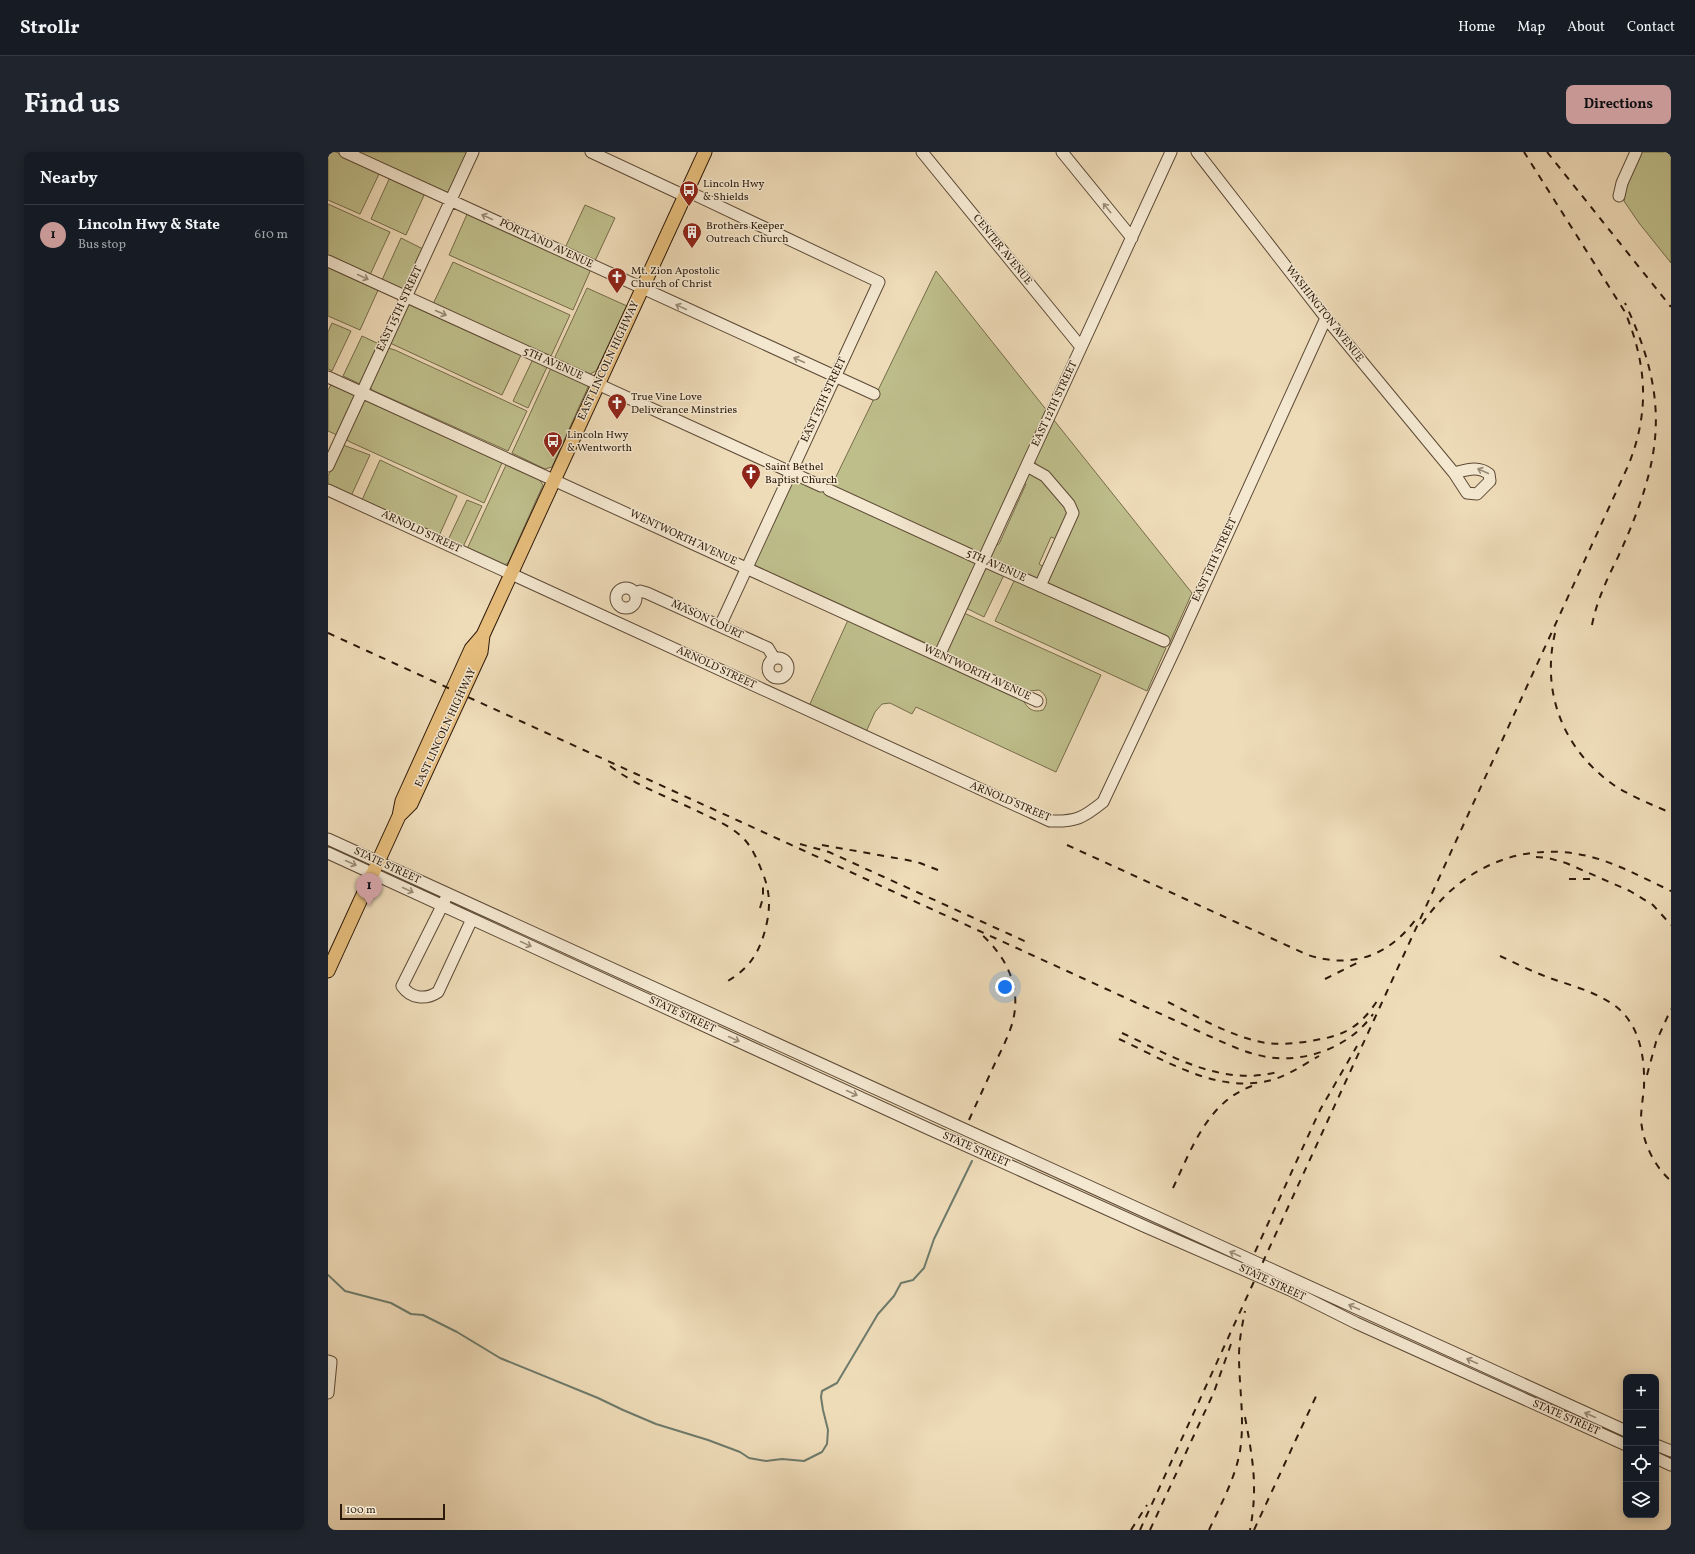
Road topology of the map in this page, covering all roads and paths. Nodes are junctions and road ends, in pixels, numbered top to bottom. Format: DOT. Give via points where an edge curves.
graph roads {
  1 [pos="345,152"];
  2 [pos="473,152"];
  3 [pos="591,152"];
  4 [pos="705,152"];
  5 [pos="922,152"];
  6 [pos="936,152"];
  7 [pos="1062,152"];
  8 [pos="1171,152"];
  9 [pos="1197,152"];
  10 [pos="1636,152"];
  11 [pos="931,163"];
  12 [pos="686,194"];
  13 [pos="1619,196"];
  14 [pos="450,200"];
  15 [pos="1132,238"];
  16 [pos="328,261"];
  17 [pos="642,289"];
  18 [pos="406,297"];
  19 [pos="1326,318"];
  20 [pos="1081,347"];
  21 [pos="835,376"];
  22 [pos="328,377"];
  23 [pos="598,384"];
  24 [pos="362,392"];
  25 [pos="874,394"];
  26 [pos="328,466"];
  27 [pos="1027,466"];
  28 [pos="791,472"];
  29 [pos="1454,473"];
  30 [pos="554,480"];
  31 [pos="328,490"];
  32 [pos="984,561"];
  33 [pos="747,568"];
  34 [pos="511,574"];
  35 [pos="1040,586"];
  36 [pos="635,593"];
  37 [pos="720,626"];
  38 [pos="1164,641"];
  39 [pos="939,656"];
  40 [pos="774,658"];
  41 [pos="1037,701"];
  42 [pos="1103,802"];
  43 [pos="328,839"];
  44 [pos="328,853"];
  45 [pos="376,868"];
  46 [pos="448,894"];
  47 [pos="442,906"];
  48 [pos="472,920"];
  49 [pos="328,971"];
  50 [pos="328,1361"];
  51 [pos="328,1392"];
  52 [pos="1623,1430"];
  53 [pos="1623,1444"];
  54 [pos="1659,1445"];
  55 [pos="1671,1451"];
  56 [pos="1659,1459"];
  57 [pos="1671,1465"];
  1 -- 14 [label="street, PORTLAND AVENUE"];
  2 -- 14 [label="street, EAST 15TH STREET"];
  3 -- 12 [label="street"];
  4 -- 12 [label="main road, EAST LINCOLN HIGHWAY"];
  5 -- 11 [label="street, CENTER AVENUE"];
  6 -- 11 [label="street"];
  15 -- 7 [label="street, one-way"];
  8 -- 15 [label="street, EAST 12TH STREET"];
  9 -- 19 [label="street, WASHINGTON AVENUE"];
  10 -- 13 [label="street"];
  11 -- 20 [label="street, CENTER AVENUE"];
  12 -- 17 [label="main road, EAST LINCOLN HIGHWAY"];
  12 -- 21 [label="street, EAST 13TH STREET" via="879,282"];
  17 -- 14 [label="street, PORTLAND AVENUE, one-way"];
  14 -- 18 [label="street, EAST 15TH STREET"];
  15 -- 20 [label="street, EAST 12TH STREET"];
  16 -- 18 [label="street, 5TH AVENUE, one-way"];
  21 -- 17 [label="street, PORTLAND AVENUE, one-way"];
  17 -- 23 [label="main road, EAST LINCOLN HIGHWAY"];
  18 -- 23 [label="street, 5TH AVENUE, one-way"];
  18 -- 24 [label="street, EAST 15TH STREET"];
  19 -- 29 [label="street, WASHINGTON AVENUE"];
  19 -- 42 [label="street, EAST 11TH STREET"];
  20 -- 27 [label="street, EAST 12TH STREET"];
  21 -- 25 [label="street, PORTLAND AVENUE"];
  21 -- 28 [label="street, EAST 13TH STREET"];
  22 -- 24 [label="street, WENTWORTH AVENUE"];
  23 -- 28 [label="street, 5TH AVENUE"];
  23 -- 30 [label="main road, EAST LINCOLN HIGHWAY"];
  24 -- 26 [label="street, EAST 15TH STREET"];
  24 -- 30 [label="street, WENTWORTH AVENUE"];
  27 -- 32 [label="street, EAST 12TH STREET"];
  27 -- 35 [label="street" via="1045,476 1073,512"];
  28 -- 32 [label="street, 5TH AVENUE"];
  28 -- 33 [label="street, EAST 13TH STREET"];
  30 -- 33 [label="street, WENTWORTH AVENUE"];
  30 -- 34 [label="main road, EAST LINCOLN HIGHWAY"];
  31 -- 34 [label="street, ARNOLD STREET"];
  32 -- 35 [label="street, 5TH AVENUE"];
  32 -- 39 [label="street, EAST 12TH STREET"];
  33 -- 37 [label="street, EAST 13TH STREET"];
  33 -- 39 [label="street, WENTWORTH AVENUE"];
  34 -- 42 [label="street, ARNOLD STREET" via="1050,821 1069,822 1087,815"];
  34 -- 45 [label="main road, EAST LINCOLN HIGHWAY" via="483,635 471,649 402,801 399,816"];
  35 -- 38 [label="street, 5TH AVENUE"];
  36 -- 37 [label="street, MASON COURT" via="647,593"];
  37 -- 40 [label="street, MASON COURT" via="768,648"];
  39 -- 41 [label="street, WENTWORTH AVENUE"];
  43 -- 45 [label="street, STATE STREET"];
  44 -- 45 [label="street, STATE STREET, one-way"];
  45 -- 46 [label="street, STATE STREET"];
  45 -- 47 [label="street, STATE STREET, one-way"];
  45 -- 49 [label="main road, EAST LINCOLN HIGHWAY"];
  46 -- 47 [label="street"];
  52 -- 46 [label="street, STATE STREET, one-way"];
  47 -- 48 [label="street, STATE STREET"];
  47 -- 48 [label="street" via="402,986 421,998 430,997 438,992"];
  48 -- 53 [label="street, STATE STREET, one-way"];
  50 -- 51 [label="street" via="331,1362"];
  54 -- 55 [label="street"];
  56 -- 57 [label="street"];
}
